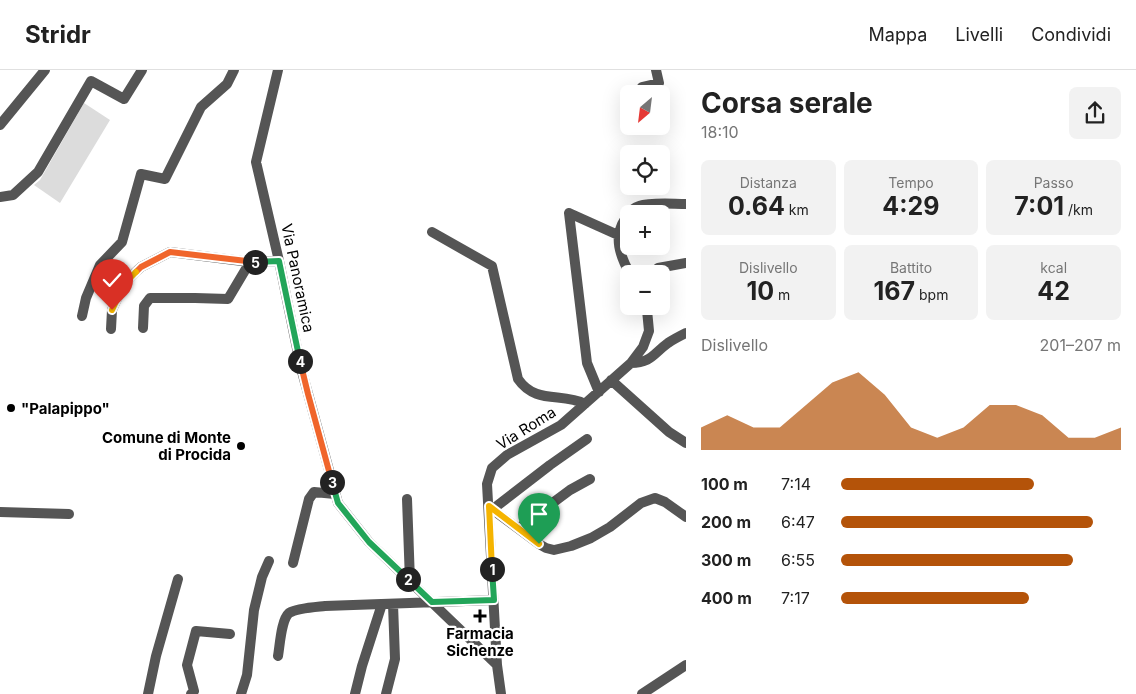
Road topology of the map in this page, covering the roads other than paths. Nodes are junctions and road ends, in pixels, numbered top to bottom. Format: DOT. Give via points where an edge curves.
graph roads {
  1 [pos="45,70"];
  2 [pos="142,70"];
  3 [pos="234,70"];
  4 [pos="278,70"];
  5 [pos="656,70"];
  6 [pos="650,85"];
  7 [pos="0,125"];
  8 [pos="0,197"];
  9 [pos="686,204"];
  10 [pos="432,232"];
  11 [pos="618,235"];
  12 [pos="279,261"];
  13 [pos="250,262"];
  14 [pos="686,263"];
  15 [pos="626,265"];
  16 [pos="670,266"];
  17 [pos="647,315"];
  18 [pos="82,316"];
  19 [pos="144,328"];
  20 [pos="111,329"];
  21 [pos="686,333"];
  22 [pos="631,363"];
  23 [pos="611,380"];
  24 [pos="599,392"];
  25 [pos="585,404"];
  26 [pos="587,439"];
  27 [pos="686,443"];
  28 [pos="590,479"];
  29 [pos="335,494"];
  30 [pos="407,499"];
  31 [pos="491,508"];
  32 [pos="0,512"];
  33 [pos="69,514"];
  34 [pos="686,517"];
  35 [pos="519,528"];
  36 [pos="269,561"];
  37 [pos="293,563"];
  38 [pos="178,579"];
  39 [pos="410,581"];
  40 [pos="494,600"];
  41 [pos="432,602"];
  42 [pos="382,604"];
  43 [pos="393,604"];
  44 [pos="230,634"];
  45 [pos="278,656"];
  46 [pos="498,665"];
  47 [pos="686,665"];
  48 [pos="148,694"];
  49 [pos="191,694"];
  50 [pos="241,694"];
  51 [pos="355,694"];
  52 [pos="386,694"];
  53 [pos="501,694"];
  54 [pos="642,694"];
  1 -- 7 [label="street"];
  2 -- 8 [label="street" via="124,99 91,81 38,172 13,195"];
  3 -- 18 [label="street" via="227,84 201,107 165,179 141,174 122,242 100,265"];
  4 -- 12 [label="street, Via Panoramica" via="256,162"];
  5 -- 6 [label="street" via="659,83"];
  9 -- 11 [label="street" via="637,206 620,225"];
  10 -- 25 [label="street" via="492,266 518,379 523,386 541,396 578,400"];
  11 -- 15 [label="street"];
  11 -- 24 [label="street" via="568,213 587,363"];
  12 -- 13 [label="street"];
  12 -- 29 [label="street, Via Panoramica" via="301,368"];
  13 -- 19 [label="street" via="228,299 150,298 144,306"];
  13 -- 20 [label="street" via="170,252 141,267 124,284 112,310"];
  14 -- 16 [label="street"];
  17 -- 22 [label="street, Via Roma" via="649,332"];
  21 -- 22 [label="street" via="647,361"];
  22 -- 23 [label="street, Via Roma"];
  23 -- 24 [label="street, Via Roma"];
  23 -- 27 [label="street" via="669,432"];
  24 -- 25 [label="street, Via Roma"];
  25 -- 31 [label="street, Via Roma" via="561,425 507,455 492,468 488,484"];
  26 -- 31 [label="street"];
  28 -- 35 [label="street"];
  29 -- 37 [label="street" via="314,492 309,499"];
  29 -- 39 [label="street, Via Panoramica" via="338,503 369,542"];
  30 -- 39 [label="street"];
  31 -- 35 [label="street"];
  31 -- 40 [label="street, Via Roma"];
  32 -- 33 [label="street"];
  34 -- 35 [label="street" via="655,498 641,503 591,538 554,550 539,544"];
  36 -- 50 [label="street" via="254,610 247,675"];
  38 -- 48 [label="street"];
  39 -- 41 [label="street, Via Panoramica"];
  40 -- 41 [label="street"];
  40 -- 46 [label="street, Via Roma"];
  41 -- 43 [label="street"];
  41 -- 46 [label="street, Via Panoramica"];
  42 -- 43 [label="street"];
  42 -- 45 [label="street" via="325,606 290,613 284,621"];
  42 -- 51 [label="street"];
  43 -- 52 [label="street" via="395,658"];
  44 -- 49 [label="street" via="196,631 187,665 194,691"];
  46 -- 53 [label="street, Via Roma"];
  47 -- 54 [label="street"];
}
